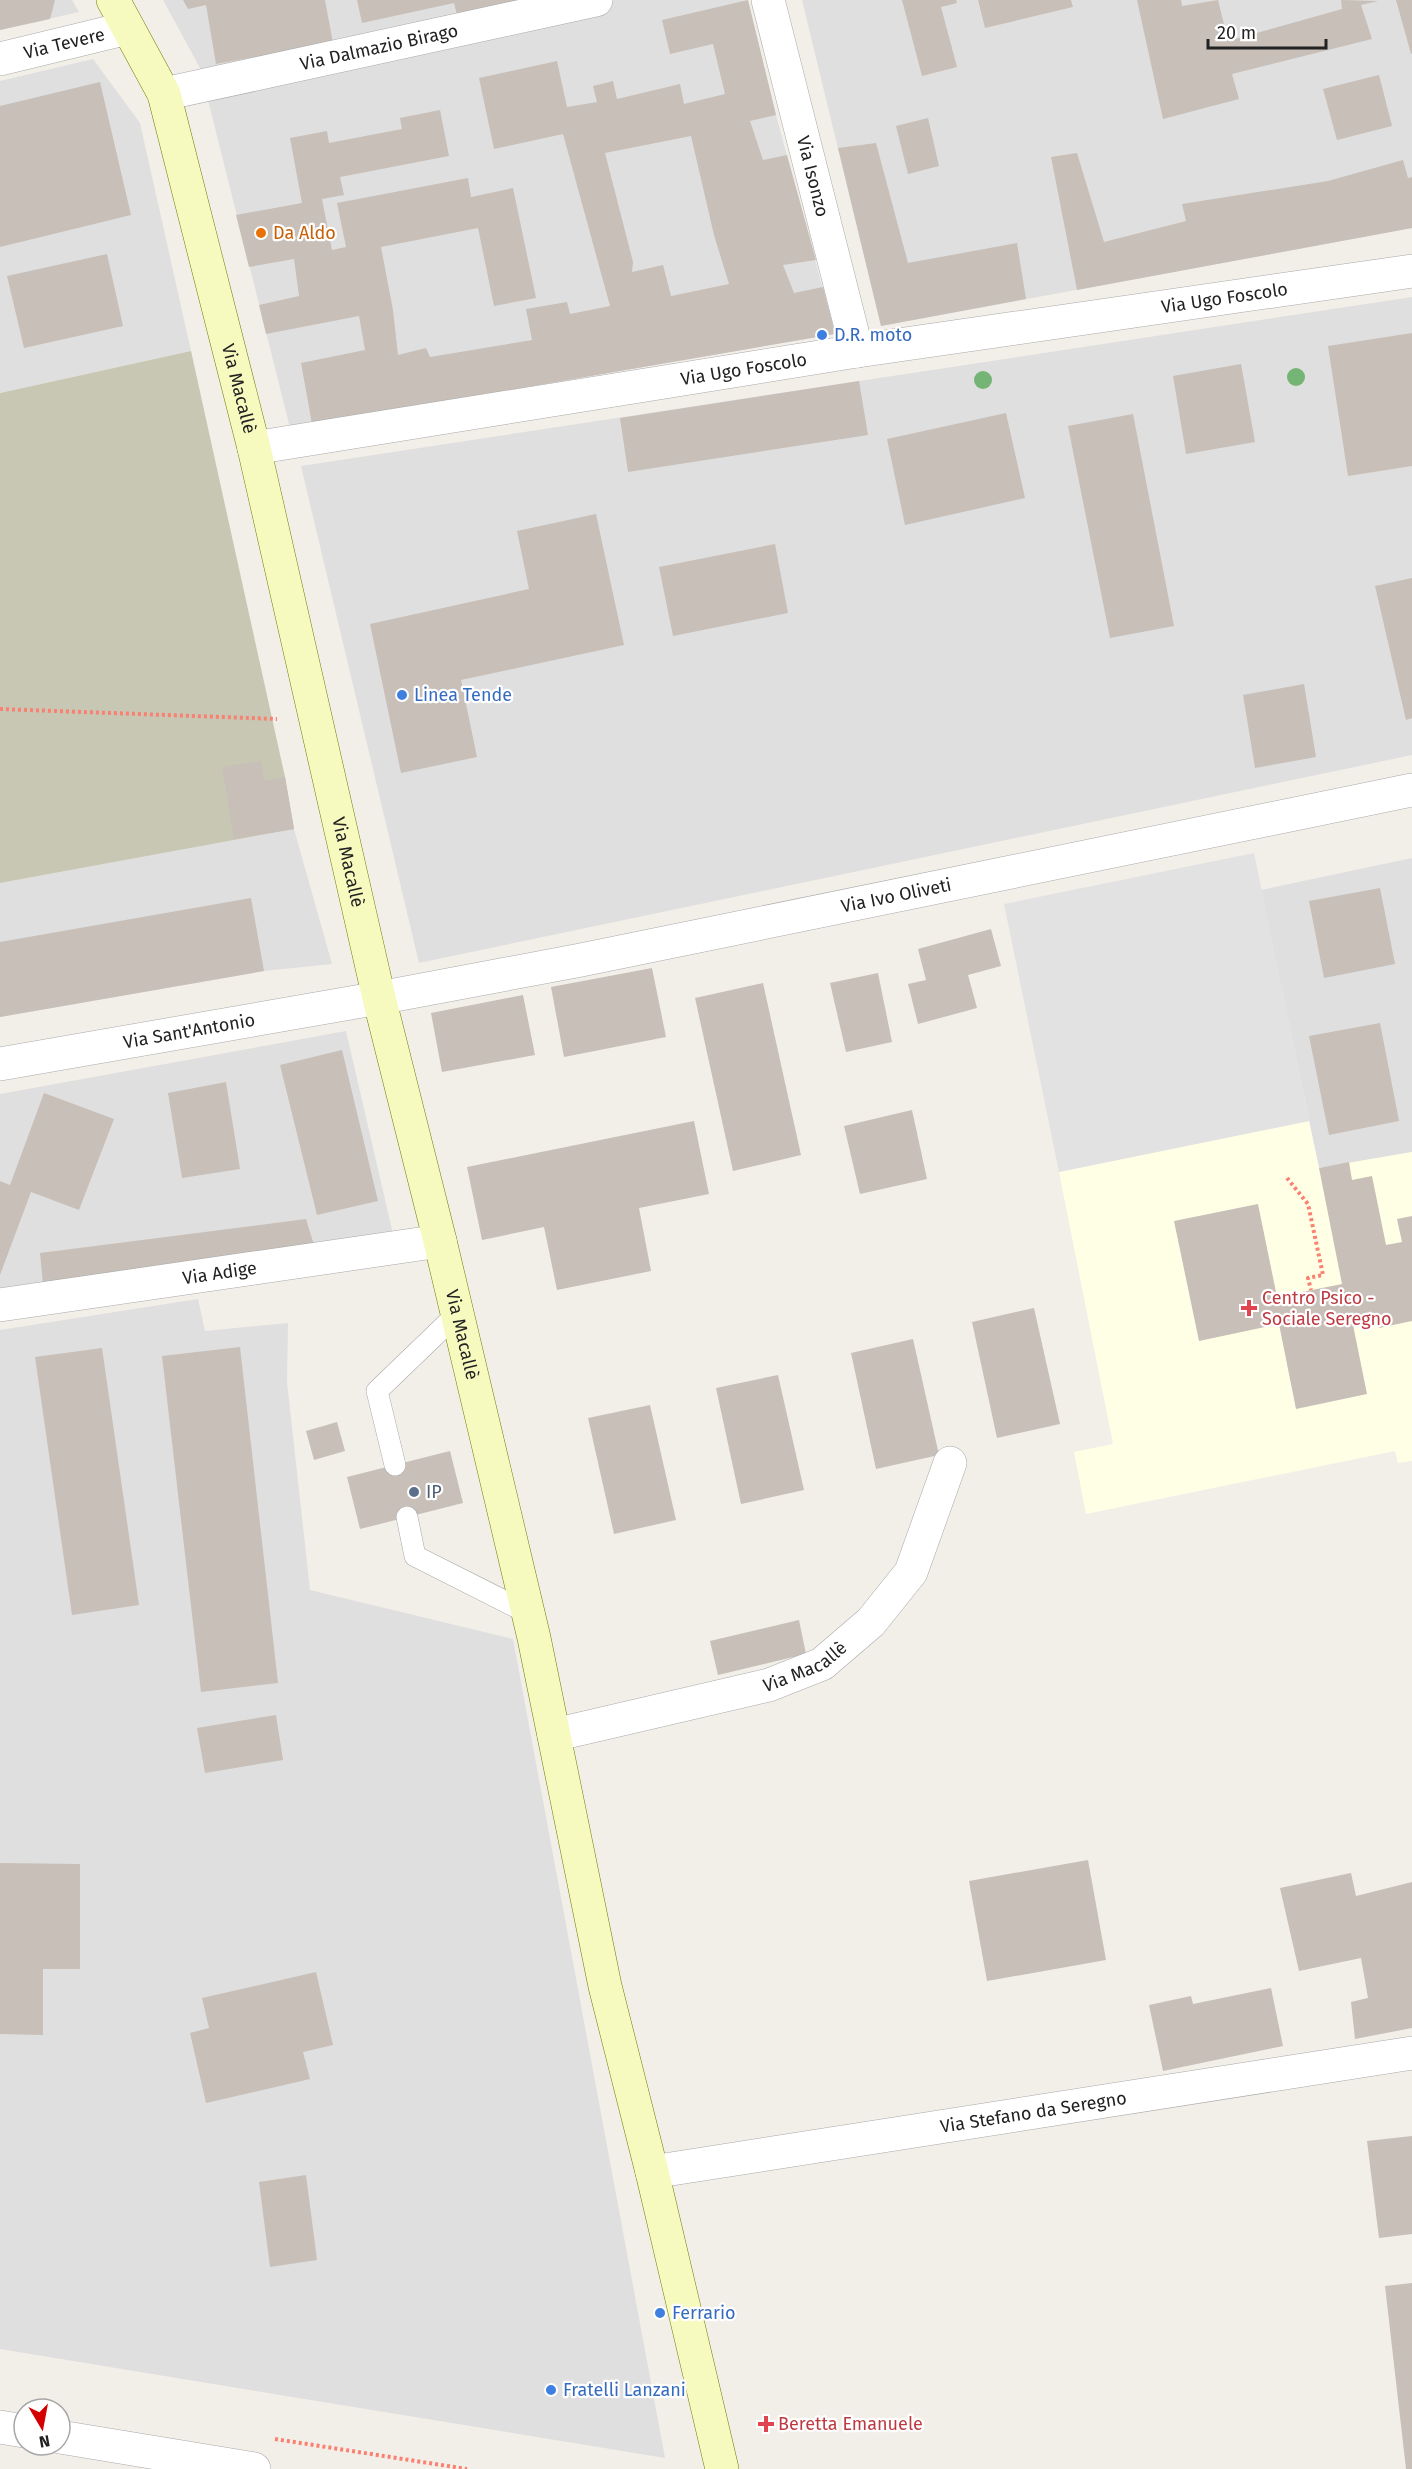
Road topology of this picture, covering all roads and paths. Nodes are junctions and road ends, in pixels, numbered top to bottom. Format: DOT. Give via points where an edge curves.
graph roads {
  1 [pos="596,0"];
  2 [pos="768,0"];
  3 [pos="120,14"];
  4 [pos="0,59"];
  5 [pos="164,94"];
  6 [pos="1412,271"];
  7 [pos="857,351"];
  8 [pos="254,448"];
  9 [pos="0,709"];
  10 [pos="313,711"];
  11 [pos="1412,790"];
  12 [pos="379,998"];
  13 [pos="0,1064"];
  14 [pos="1287,1178"];
  15 [pos="440,1241"];
  16 [pos="1311,1290"];
  17 [pos="0,1305"];
  18 [pos="457,1314"];
  19 [pos="950,1463"];
  20 [pos="394,1465"];
  21 [pos="406,1517"];
  22 [pos="528,1613"];
  23 [pos="554,1735"];
  24 [pos="1412,2053"];
  25 [pos="652,2172"];
  26 [pos="72,2439"];
  27 [pos="254,2469"];
  28 [pos="722,2469"];
  1 -- 5 [label="street, Via Dalmazio Birago"];
  2 -- 7 [label="street, Via Isonzo"];
  3 -- 4 [label="street, Via Tevere"];
  3 -- 5 [label="street, Via Macallè"];
  5 -- 8 [label="street, Via Macallè"];
  6 -- 7 [label="street, Via Ugo Foscolo"];
  7 -- 8 [label="street, Via Ugo Foscolo"];
  8 -- 10 [label="street, Via Macallè"];
  9 -- 10 [label="path" via="273,720"];
  10 -- 12 [label="street, Via Macallè"];
  11 -- 12 [label="street, Via Ivo Oliveti"];
  12 -- 13 [label="street, Via Sant'Antonio"];
  12 -- 15 [label="street, Via Macallè"];
  14 -- 16 [label="path" via="1308,1204 1323,1275 1308,1278"];
  15 -- 17 [label="street, Via Adige"];
  15 -- 18 [label="street, Via Macallè"];
  18 -- 20 [label="lane" via="377,1391"];
  18 -- 22 [label="street, Via Macallè"];
  19 -- 23 [label="street, Via Macallè" via="911,1572 871,1622 822,1665 769,1685"];
  21 -- 22 [label="lane" via="415,1556"];
  22 -- 23 [label="street, Via Macallè"];
  23 -- 25 [label="street, Via Macallè" via="605,1986"];
  24 -- 25 [label="street, Via Stefano da Seregno"];
  25 -- 28 [label="street, Via Macallè"];
  26 -- 27 [label="street"];
}
